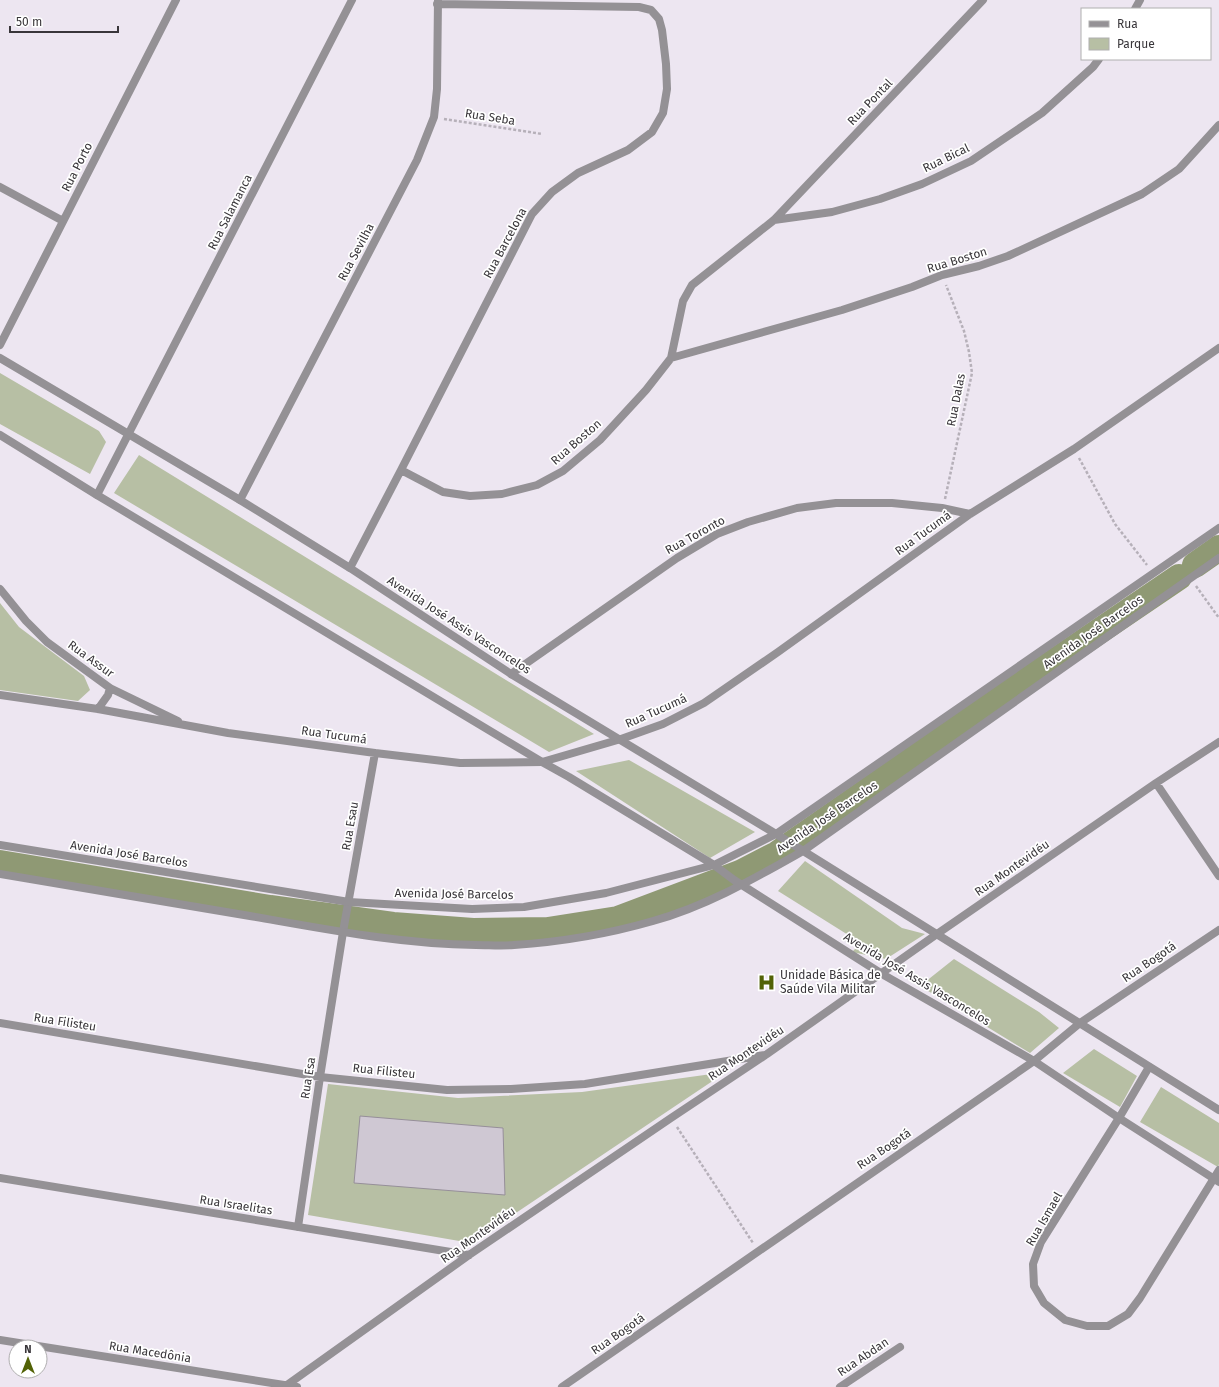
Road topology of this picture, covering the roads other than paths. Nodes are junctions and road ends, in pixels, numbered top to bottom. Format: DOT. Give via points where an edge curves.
graph roads {
  1 [pos="176,0"];
  2 [pos="352,0"];
  3 [pos="983,0"];
  4 [pos="437,2"];
  5 [pos="1098,60"];
  6 [pos="1219,125"];
  7 [pos="0,187"];
  8 [pos="774,220"];
  9 [pos="63,221"];
  10 [pos="0,345"];
  11 [pos="1219,348"];
  12 [pos="0,358"];
  13 [pos="671,358"];
  14 [pos="0,434"];
  15 [pos="129,434"];
  16 [pos="401,470"];
  17 [pos="97,495"];
  18 [pos="240,500"];
  19 [pos="970,514"];
  20 [pos="1219,528"];
  21 [pos="1219,558"];
  22 [pos="350,568"];
  23 [pos="0,589"];
  24 [pos="511,674"];
  25 [pos="110,688"];
  26 [pos="0,695"];
  27 [pos="98,709"];
  28 [pos="187,725"];
  29 [pos="621,740"];
  30 [pos="1219,742"];
  31 [pos="375,753"];
  32 [pos="542,762"];
  33 [pos="1156,783"];
  34 [pos="779,835"];
  35 [pos="0,844"];
  36 [pos="803,851"];
  37 [pos="714,865"];
  38 [pos="0,874"];
  39 [pos="1219,876"];
  40 [pos="742,886"];
  41 [pos="348,906"];
  42 [pos="1219,930"];
  43 [pos="343,932"];
  44 [pos="938,934"];
  45 [pos="882,974"];
  46 [pos="0,1023"];
  47 [pos="1080,1023"];
  48 [pos="767,1054"];
  49 [pos="1034,1061"];
  50 [pos="1149,1068"];
  51 [pos="320,1077"];
  52 [pos="1219,1110"];
  53 [pos="1119,1118"];
  54 [pos="1219,1170"];
  55 [pos="0,1178"];
  56 [pos="1216,1180"];
  57 [pos="298,1227"];
  58 [pos="469,1255"];
  59 [pos="0,1340"];
  60 [pos="900,1346"];
  61 [pos="288,1386"];
  62 [pos="297,1387"];
  63 [pos="562,1387"];
  64 [pos="840,1387"];
  1 -- 9 [label="street, Rua Porto"];
  2 -- 15 [label="street, Rua Salamanca"];
  3 -- 8 [label="street, Rua Pontal"];
  4 -- 16 [label="street, Rua Barcelona" via="639,7 652,10 659,19 662,30 667,89 664,113 652,132 628,150 578,173 552,192 532,214"];
  4 -- 18 [label="street, Rua Sevilha" via="437,89 434,117 417,160"];
  5 -- 8 [label="street, Rua Bical" via="1042,113 971,161 922,184 880,199 832,212"];
  6 -- 13 [label="street, Rua Boston" via="1179,168 1142,194 1008,256 942,275 842,310"];
  7 -- 9 [label="street"];
  8 -- 13 [label="street, Rua Boston" via="692,285 683,301"];
  9 -- 10 [label="street, Rua Porto"];
  11 -- 19 [label="street, Rua Tucumá" via="1074,449"];
  12 -- 15 [label="street, Avenida José Assis Vasconcelos"];
  13 -- 16 [label="street, Rua Boston" via="646,390 600,440 563,471 537,485 502,494 470,496 443,492"];
  14 -- 17 [label="street"];
  15 -- 17 [label="street"];
  15 -- 18 [label="street, Avenida José Assis Vasconcelos"];
  16 -- 22 [label="street, Rua Barcelona"];
  17 -- 32 [label="street"];
  18 -- 22 [label="street, Avenida José Assis Vasconcelos"];
  19 -- 24 [label="street, Rua Toronto" via="942,508 892,504 836,504 797,508 748,522 718,534 677,558"];
  19 -- 29 [label="street, Rua Tucumá" via="704,703 664,724"];
  20 -- 34 [label="street, Avenida José Barcelos"];
  21 -- 36 [label="street, Avenida José Barcelos"];
  22 -- 24 [label="street, Avenida José Assis Vasconcelos"];
  23 -- 25 [label="street, Rua Assur" via="47,642"];
  24 -- 29 [label="street, Avenida José Assis Vasconcelos"];
  25 -- 27 [label="street"];
  25 -- 28 [label="street, Rua Assur"];
  26 -- 27 [label="street, Rua Tucumá"];
  27 -- 28 [label="street, Rua Tucumá"];
  28 -- 31 [label="street, Rua Tucumá"];
  29 -- 32 [label="street, Rua Tucumá"];
  29 -- 34 [label="street, Avenida José Assis Vasconcelos"];
  30 -- 33 [label="street, Rua Montevidéu"];
  31 -- 32 [label="street, Rua Tucumá" via="460,763"];
  31 -- 41 [label="street, Rua Esau"];
  32 -- 37 [label="street"];
  33 -- 39 [label="street"];
  33 -- 44 [label="street, Rua Montevidéu"];
  34 -- 36 [label="street, Avenida José Assis Vasconcelos"];
  34 -- 37 [label="street, Avenida José Barcelos"];
  35 -- 41 [label="street, Avenida José Barcelos"];
  36 -- 40 [label="street, Avenida José Barcelos"];
  36 -- 44 [label="street"];
  37 -- 40 [label="street, Avenida José Assis Vasconcelos"];
  37 -- 41 [label="street, Avenida José Barcelos" via="606,893 524,907 472,909"];
  38 -- 43 [label="street, Avenida José Barcelos"];
  40 -- 43 [label="street, Avenida José Barcelos" via="691,908 652,921 561,940 512,945 462,945"];
  40 -- 45 [label="street, Avenida José Assis Vasconcelos"];
  41 -- 43 [label="street"];
  42 -- 47 [label="street, Rua Bogotá"];
  43 -- 51 [label="street, Rua Esa"];
  44 -- 45 [label="street, Rua Montevidéu"];
  44 -- 47 [label="street"];
  45 -- 48 [label="street, Rua Montevidéu"];
  45 -- 49 [label="street, Avenida José Assis Vasconcelos"];
  46 -- 51 [label="street, Rua Filisteu"];
  47 -- 49 [label="street, Rua Bogotá"];
  47 -- 50 [label="street"];
  48 -- 51 [label="street, Rua Filisteu" via="585,1084 511,1090 447,1090"];
  48 -- 58 [label="street, Rua Montevidéu"];
  49 -- 53 [label="street, Avenida José Assis Vasconcelos"];
  49 -- 63 [label="street, Rua Bogotá"];
  50 -- 52 [label="street"];
  50 -- 53 [label="street"];
  51 -- 57 [label="street, Rua Esa"];
  53 -- 56 [label="street, Avenida José Assis Vasconcelos"];
  53 -- 56 [label="street, Rua Ismael" via="1041,1242 1033,1264 1034,1286 1044,1304 1065,1320 1087,1326 1108,1326 1128,1314"];
  54 -- 56 [label="street"];
  55 -- 57 [label="street, Rua Israelitas"];
  57 -- 58 [label="street, Rua Israelitas"];
  58 -- 61 [label="street, Rua Montevidéu"];
  59 -- 61 [label="street, Rua Macedônia"];
  60 -- 64 [label="street, Rua Abdan"];
  61 -- 62 [label="street, Rua Macedônia"];
}
